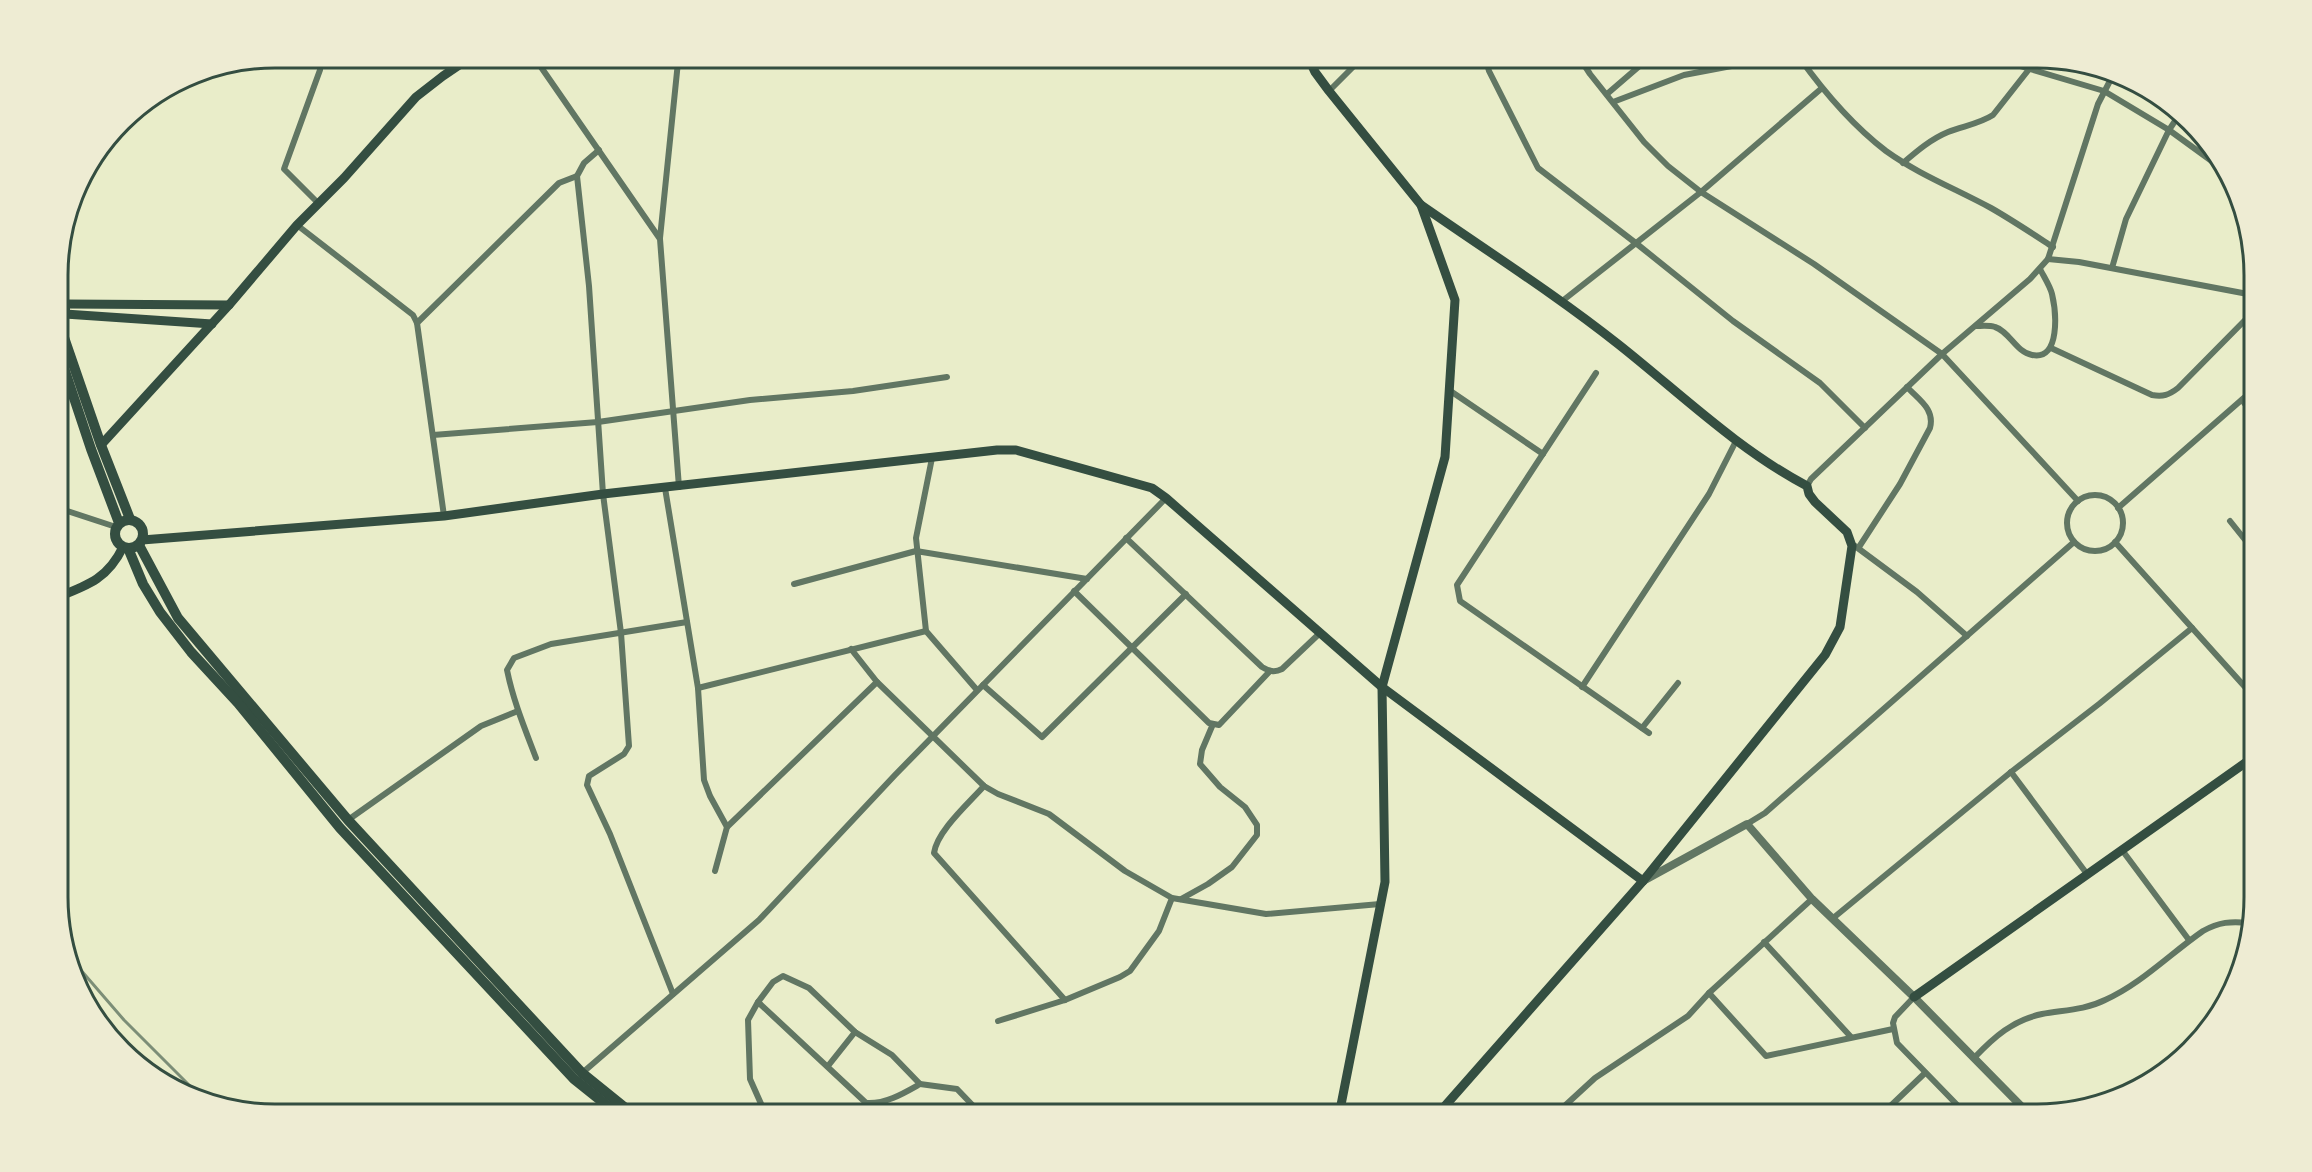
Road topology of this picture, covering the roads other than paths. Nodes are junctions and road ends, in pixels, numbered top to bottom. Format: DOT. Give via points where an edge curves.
graph roads {
  1 [pos="320,68"];
  2 [pos="455,68"];
  3 [pos="542,68"];
  4 [pos="677,68"];
  5 [pos="1312,68"];
  6 [pos="1352,68"];
  7 [pos="1488,68"];
  8 [pos="1586,68"];
  9 [pos="1637,68"];
  10 [pos="1721,68"];
  11 [pos="1807,68"];
  12 [pos="2030,68"];
  13 [pos="2110,81"];
  14 [pos="1822,88"];
  15 [pos="2104,91"];
  16 [pos="1329,92"];
  17 [pos="1607,94"];
  18 [pos="1613,102"];
  19 [pos="2175,120"];
  20 [pos="2169,130"];
  21 [pos="599,150"];
  22 [pos="2210,160"];
  23 [pos="1903,163"];
  24 [pos="577,176"];
  25 [pos="1701,192"];
  26 [pos="319,204"];
  27 [pos="1420,205"];
  28 [pos="297,225"];
  29 [pos="660,239"];
  30 [pos="1637,244"];
  31 [pos="2053,247"];
  32 [pos="2048,259"];
  33 [pos="2112,268"];
  34 [pos="2040,269"];
  35 [pos="2244,294"];
  36 [pos="1561,302"];
  37 [pos="229,305"];
  38 [pos="68,312"];
  39 [pos="68,313"];
  40 [pos="2244,321"];
  41 [pos="417,323"];
  42 [pos="212,324"];
  43 [pos="1975,326"];
  44 [pos="68,335"];
  45 [pos="2051,348"];
  46 [pos="1942,354"];
  47 [pos="1596,373"];
  48 [pos="947,377"];
  49 [pos="68,380"];
  50 [pos="1907,387"];
  51 [pos="1449,390"];
  52 [pos="2242,400"];
  53 [pos="2244,403"];
  54 [pos="673,411"];
  55 [pos="598,422"];
  56 [pos="1864,428"];
  57 [pos="433,435"];
  58 [pos="1736,441"];
  59 [pos="101,446"];
  60 [pos="1543,454"];
  61 [pos="932,458"];
  62 [pos="1808,486"];
  63 [pos="679,487"];
  64 [pos="665,488"];
  65 [pos="603,494"];
  66 [pos="1166,498"];
  67 [pos="2078,501"];
  68 [pos="2118,508"];
  69 [pos="68,510"];
  70 [pos="444,516"];
  71 [pos="2230,521"];
  72 [pos="121,523"];
  73 [pos="1126,538"];
  74 [pos="2244,538"];
  75 [pos="2074,542"];
  76 [pos="2115,542"];
  77 [pos="133,545"];
  78 [pos="1856,546"];
  79 [pos="916,551"];
  80 [pos="1087,579"];
  81 [pos="794,584"];
  82 [pos="1074,591"];
  83 [pos="68,593"];
  84 [pos="1186,594"];
  85 [pos="687,622"];
  86 [pos="2192,628"];
  87 [pos="926,632"];
  88 [pos="621,633"];
  89 [pos="1320,633"];
  90 [pos="1967,636"];
  91 [pos="1133,648"];
  92 [pos="851,649"];
  93 [pos="1270,671"];
  94 [pos="877,682"];
  95 [pos="1678,683"];
  96 [pos="983,685"];
  97 [pos="2244,686"];
  98 [pos="1382,687"];
  99 [pos="1582,687"];
  100 [pos="698,688"];
  101 [pos="977,690"];
  102 [pos="518,711"];
  103 [pos="1213,724"];
  104 [pos="1642,728"];
  105 [pos="1649,733"];
  106 [pos="932,737"];
  107 [pos="536,758"];
  108 [pos="2244,764"];
  109 [pos="2011,772"];
  110 [pos="984,786"];
  111 [pos="348,820"];
  112 [pos="1747,824"];
  113 [pos="727,827"];
  114 [pos="2122,850"];
  115 [pos="715,872"];
  116 [pos="2087,874"];
  117 [pos="1643,881"];
  118 [pos="1176,899"];
  119 [pos="1812,899"];
  120 [pos="1380,904"];
  121 [pos="1832,919"];
  122 [pos="2243,922"];
  123 [pos="2189,940"];
  124 [pos="1764,942"];
  125 [pos="1709,993"];
  126 [pos="673,994"];
  127 [pos="1914,997"];
  128 [pos="1065,1000"];
  129 [pos="758,1002"];
  130 [pos="998,1021"];
  131 [pos="1893,1029"];
  132 [pos="855,1032"];
  133 [pos="1851,1037"];
  134 [pos="1974,1058"];
  135 [pos="828,1066"];
  136 [pos="1925,1073"];
  137 [pos="578,1076"];
  138 [pos="920,1084"];
  139 [pos="867,1103"];
  140 [pos="607,1104"];
  141 [pos="618,1104"];
  142 [pos="761,1104"];
  143 [pos="971,1104"];
  144 [pos="1341,1104"];
  145 [pos="1447,1104"];
  146 [pos="1567,1104"];
  147 [pos="1893,1104"];
  148 [pos="1956,1104"];
  149 [pos="2020,1104"];
  1 -- 26 [label="street" via="284,169"];
  2 -- 26 [label="main road" via="416,97"];
  3 -- 21 [label="street"];
  4 -- 29 [label="street"];
  5 -- 16 [label="main road"];
  6 -- 16 [label="street"];
  7 -- 30 [label="street" via="1538,168"];
  8 -- 17 [label="street"];
  9 -- 17 [label="street"];
  10 -- 18 [label="street" via="1684,75"];
  11 -- 14 [label="street"];
  12 -- 15 [label="street"];
  12 -- 23 [label="street" via="1993,115 1946,132"];
  13 -- 15 [label="street"];
  14 -- 23 [label="street" via="1857,126"];
  14 -- 25 [label="street"];
  15 -- 20 [label="street"];
  15 -- 31 [label="street"];
  16 -- 27 [label="main road"];
  17 -- 18 [label="street"];
  18 -- 25 [label="street" via="1644,142"];
  19 -- 20 [label="street"];
  20 -- 22 [label="street"];
  20 -- 33 [label="street" via="2126,219"];
  21 -- 24 [label="street"];
  21 -- 29 [label="street"];
  23 -- 31 [label="street" via="1994,209"];
  24 -- 41 [label="street" via="559,183"];
  24 -- 55 [label="street"];
  25 -- 30 [label="street"];
  25 -- 46 [label="street" via="1814,264"];
  26 -- 28 [label="main road"];
  27 -- 36 [label="main road"];
  27 -- 51 [label="main road" via="1455,300"];
  28 -- 37 [label="main road"];
  28 -- 41 [label="street" via="413,315"];
  29 -- 54 [label="street"];
  30 -- 36 [label="street"];
  30 -- 56 [label="street" via="1732,321 1820,383"];
  31 -- 32 [label="street"];
  32 -- 33 [label="street"];
  32 -- 34 [label="street"];
  33 -- 35 [label="street"];
  34 -- 43 [label="street"];
  34 -- 45 [label="street" via="2052,294 2055,336"];
  36 -- 58 [label="main road"];
  37 -- 38 [label="main road"];
  37 -- 42 [label="main road"];
  39 -- 42 [label="main road"];
  40 -- 45 [label="street" via="2178,388 2162,397"];
  41 -- 57 [label="street"];
  42 -- 59 [label="main road"];
  43 -- 45 [label="street" via="1995,327 2031,355 2046,353"];
  43 -- 46 [label="street"];
  44 -- 59 [label="highway"];
  46 -- 50 [label="street"];
  46 -- 67 [label="street"];
  47 -- 60 [label="street"];
  48 -- 54 [label="street"];
  49 -- 72 [label="highway"];
  50 -- 56 [label="street"];
  50 -- 78 [label="street" via="1929,410 1933,418 1930,428 1900,484"];
  51 -- 60 [label="street"];
  51 -- 98 [label="main road" via="1445,457"];
  52 -- 53 [label="street"];
  52 -- 68 [label="street"];
  54 -- 55 [label="street"];
  54 -- 63 [label="street"];
  55 -- 57 [label="street"];
  55 -- 65 [label="street"];
  56 -- 62 [label="street"];
  57 -- 70 [label="street"];
  58 -- 62 [label="main road"];
  58 -- 99 [label="street" via="1709,494"];
  59 -- 72 [label="highway"];
  60 -- 99 [label="street" via="1457,585 1457,594 1460,601"];
  61 -- 63 [label="main road"];
  61 -- 66 [label="main road" via="1016,450 1152,488"];
  61 -- 79 [label="street"];
  62 -- 78 [label="main road" via="1815,502"];
  63 -- 64 [label="main road"];
  64 -- 65 [label="main road"];
  64 -- 85 [label="street"];
  65 -- 70 [label="main road"];
  65 -- 88 [label="street"];
  66 -- 73 [label="street"];
  66 -- 89 [label="main road"];
  67 -- 68 [label="street" via="2104,497"];
  67 -- 75 [label="street" via="2067,525"];
  68 -- 76 [label="street" via="2122,526"];
  69 -- 72 [label="street"];
  70 -- 77 [label="main road"];
  71 -- 74 [label="street"];
  72 -- 77 [label="highway" via="115,538"];
  72 -- 77 [label="highway" via="140,524 143,529"];
  73 -- 80 [label="street"];
  73 -- 84 [label="street"];
  75 -- 76 [label="street" via="2090,551 2108,548"];
  75 -- 90 [label="street"];
  76 -- 86 [label="street"];
  77 -- 83 [label="main road" via="104,575"];
  77 -- 111 [label="highway" via="178,618"];
  77 -- 137 [label="highway" via="143,584 166,622 191,652 340,828"];
  78 -- 90 [label="street"];
  78 -- 117 [label="main road" via="1840,627 1825,655"];
  79 -- 80 [label="street"];
  79 -- 81 [label="street"];
  79 -- 87 [label="street"];
  80 -- 82 [label="street"];
  82 -- 91 [label="street"];
  82 -- 96 [label="street"];
  84 -- 91 [label="street"];
  84 -- 93 [label="street"];
  85 -- 88 [label="street"];
  85 -- 100 [label="street"];
  86 -- 97 [label="street"];
  86 -- 109 [label="street"];
  87 -- 92 [label="street"];
  87 -- 101 [label="street"];
  88 -- 102 [label="street" via="551,644 514,658 507,670"];
  88 -- 126 [label="street" via="629,746 624,754 589,776 587,785"];
  89 -- 93 [label="street" via="1282,669"];
  89 -- 98 [label="main road"];
  90 -- 112 [label="street" via="1766,813"];
  91 -- 96 [label="street" via="1042,737"];
  91 -- 103 [label="street"];
  92 -- 94 [label="street"];
  92 -- 100 [label="street"];
  93 -- 103 [label="street" via="1219,725"];
  94 -- 106 [label="street"];
  94 -- 113 [label="street"];
  95 -- 104 [label="street"];
  96 -- 101 [label="street"];
  98 -- 117 [label="main road"];
  98 -- 120 [label="main road" via="1385,882"];
  99 -- 104 [label="street"];
  100 -- 113 [label="street" via="704,780"];
  101 -- 106 [label="street"];
  102 -- 107 [label="street"];
  102 -- 111 [label="street" via="481,726"];
  103 -- 118 [label="street" via="1200,764 1245,807 1257,825 1257,835 1232,867"];
  104 -- 105 [label="street"];
  106 -- 110 [label="street"];
  106 -- 126 [label="street" via="759,920"];
  108 -- 114 [label="main road"];
  109 -- 116 [label="street"];
  109 -- 121 [label="street"];
  110 -- 118 [label="street" via="1048,814 1125,871"];
  110 -- 128 [label="street" via="942,833 934,853"];
  111 -- 137 [label="highway"];
  112 -- 117 [label="street"];
  112 -- 119 [label="street"];
  113 -- 115 [label="street"];
  114 -- 116 [label="main road"];
  114 -- 123 [label="street"];
  116 -- 127 [label="main road"];
  117 -- 145 [label="main road"];
  118 -- 120 [label="street" via="1266,914"];
  118 -- 128 [label="street" via="1130,971"];
  119 -- 121 [label="street"];
  119 -- 124 [label="street"];
  120 -- 144 [label="main road"];
  121 -- 127 [label="street"];
  122 -- 123 [label="street" via="2218,923"];
  123 -- 134 [label="street" via="2111,997 2021,1020 1990,1041"];
  124 -- 125 [label="street"];
  124 -- 133 [label="street"];
  125 -- 133 [label="street" via="1766,1056"];
  125 -- 146 [label="street" via="1688,1016 1595,1078"];
  126 -- 137 [label="street"];
  127 -- 131 [label="street" via="1895,1017"];
  127 -- 134 [label="street"];
  128 -- 130 [label="street"];
  129 -- 132 [label="street" via="783,976 809,988"];
  129 -- 135 [label="street"];
  129 -- 142 [label="street" via="748,1020 750,1079"];
  131 -- 133 [label="street"];
  131 -- 136 [label="street" via="1897,1043"];
  132 -- 135 [label="street"];
  132 -- 138 [label="street" via="892,1055"];
  134 -- 149 [label="street"];
  135 -- 139 [label="street"];
  136 -- 147 [label="street"];
  136 -- 148 [label="street"];
  137 -- 140 [label="highway"];
  137 -- 141 [label="highway"];
  138 -- 139 [label="street" via="897,1097"];
  138 -- 143 [label="street" via="957,1089"];
}
